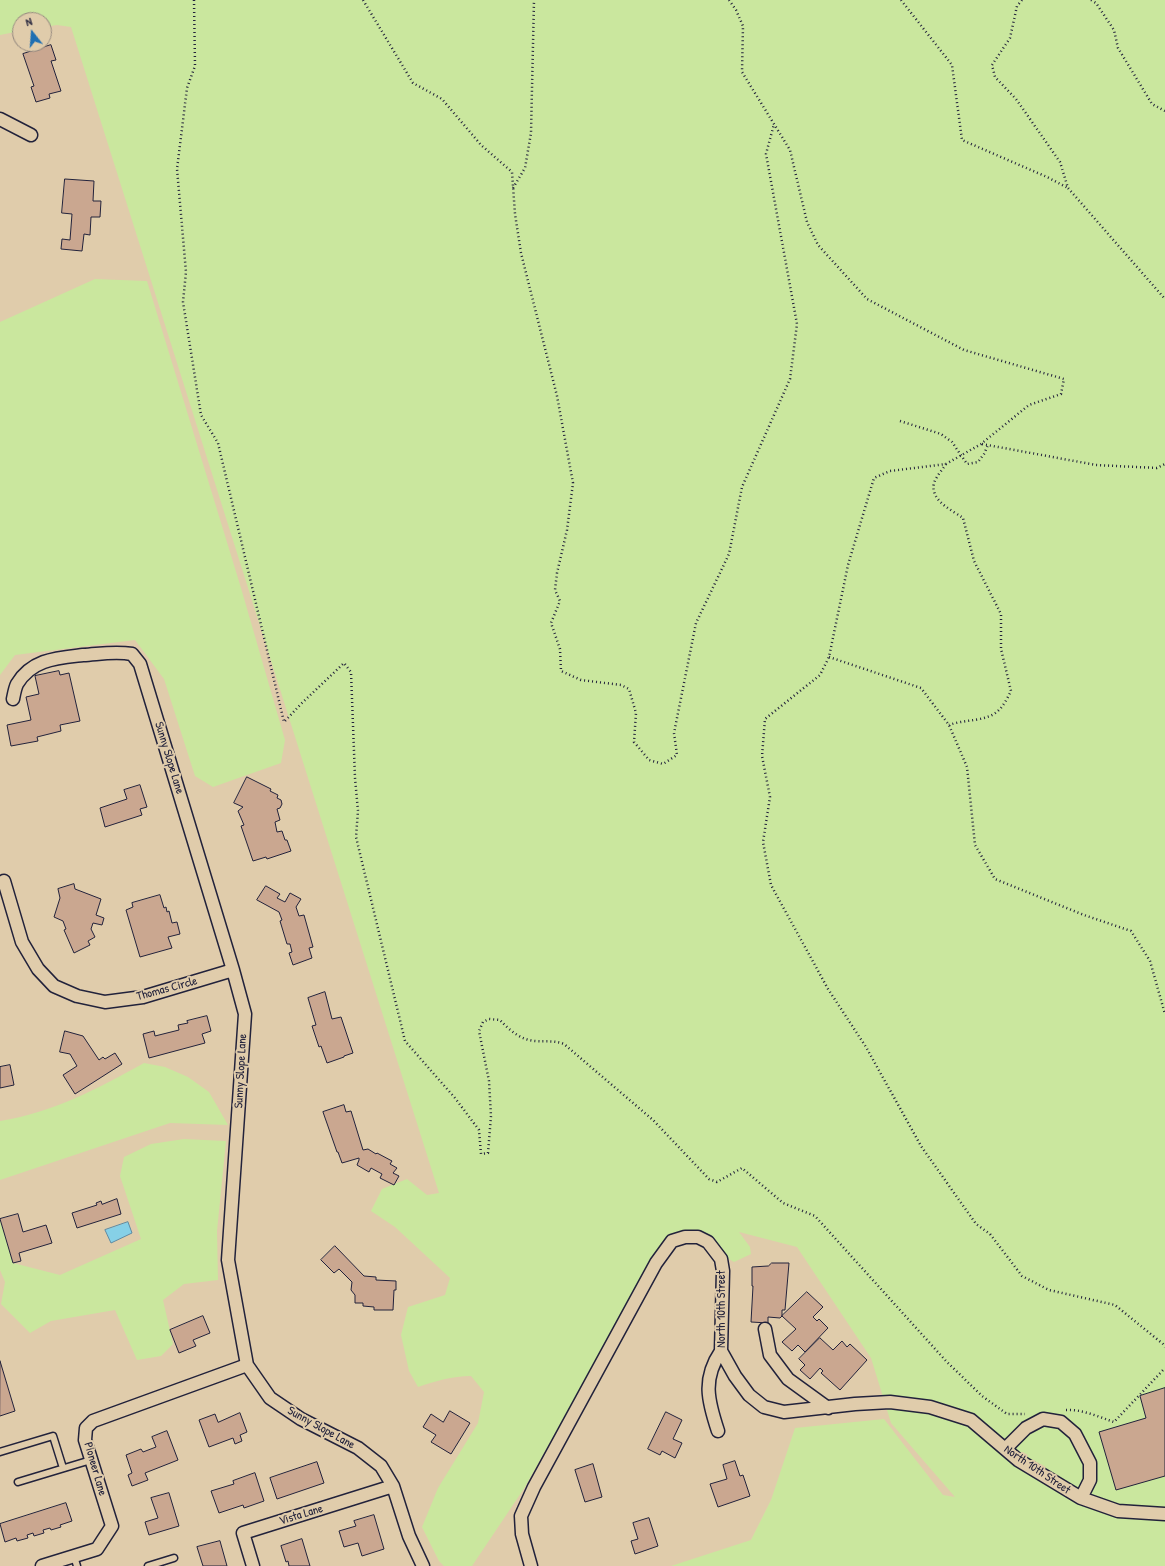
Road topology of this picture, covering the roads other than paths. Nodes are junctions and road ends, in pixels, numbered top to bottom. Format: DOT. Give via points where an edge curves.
graph roads {
  1 [pos="0,119"];
  2 [pos="31,135"];
  3 [pos="13,699"];
  4 [pos="4,881"];
  5 [pos="233,970"];
  6 [pos="765,1329"];
  7 [pos="721,1351"];
  8 [pos="247,1365"];
  9 [pos="828,1408"];
  10 [pos="718,1431"];
  11 [pos="1005,1449"];
  12 [pos="0,1452"];
  13 [pos="91,1460"];
  14 [pos="63,1468"];
  15 [pos="18,1482"];
  16 [pos="393,1486"];
  17 [pos="1081,1498"];
  18 [pos="1165,1514"];
  19 [pos="174,1558"];
  20 [pos="75,1561"];
  21 [pos="42,1566"];
  22 [pos="148,1566"];
  23 [pos="253,1566"];
  24 [pos="423,1566"];
  25 [pos="531,1566"];
  1 -- 2 [label="street"];
  3 -- 5 [label="street, Sunny Slope Lane" via="17,684 30,669 41,662 58,657 118,651 132,654 140,664"];
  4 -- 5 [label="street, Thomas Circle" via="22,942 38,969 54,986 77,996 105,1002 144,997"];
  5 -- 8 [label="street, Sunny Slope Lane" via="244,1014 228,1260"];
  6 -- 9 [label="street" via="770,1355 788,1379"];
  7 -- 9 [label="street, North 10th Street" via="749,1395 764,1407 784,1412"];
  7 -- 10 [label="street" via="708,1380 710,1407"];
  7 -- 25 [label="street, North 10th Street" via="722,1259 708,1242 698,1237 672,1241 656,1263 534,1487 521,1516 522,1534"];
  8 -- 13 [label="street, Pioneer Lane" via="93,1421 86,1428 85,1434"];
  8 -- 16 [label="street, Sunny Slope Lane" via="270,1398 301,1419 358,1448 381,1466"];
  9 -- 11 [label="street, North 10th Street" via="890,1402 930,1407 971,1420"];
  11 -- 17 [label="street, North 10th Street" via="1018,1460"];
  11 -- 17 [label="street" via="1026,1428 1042,1419 1061,1422 1075,1434 1090,1463 1090,1480"];
  12 -- 14 [label="lane" via="53,1436"];
  13 -- 14 [label="lane"];
  13 -- 20 [label="street, Pioneer Lane" via="112,1526 97,1549"];
  14 -- 15 [label="lane"];
  16 -- 23 [label="street, Vista Lane" via="243,1533"];
  16 -- 24 [label="street, Sunny Slope Lane" via="409,1536"];
  17 -- 18 [label="street, North 10th Street" via="1118,1511"];
  19 -- 22 [label="lane"];
  20 -- 21 [label="street, Pioneer Lane"];
}
